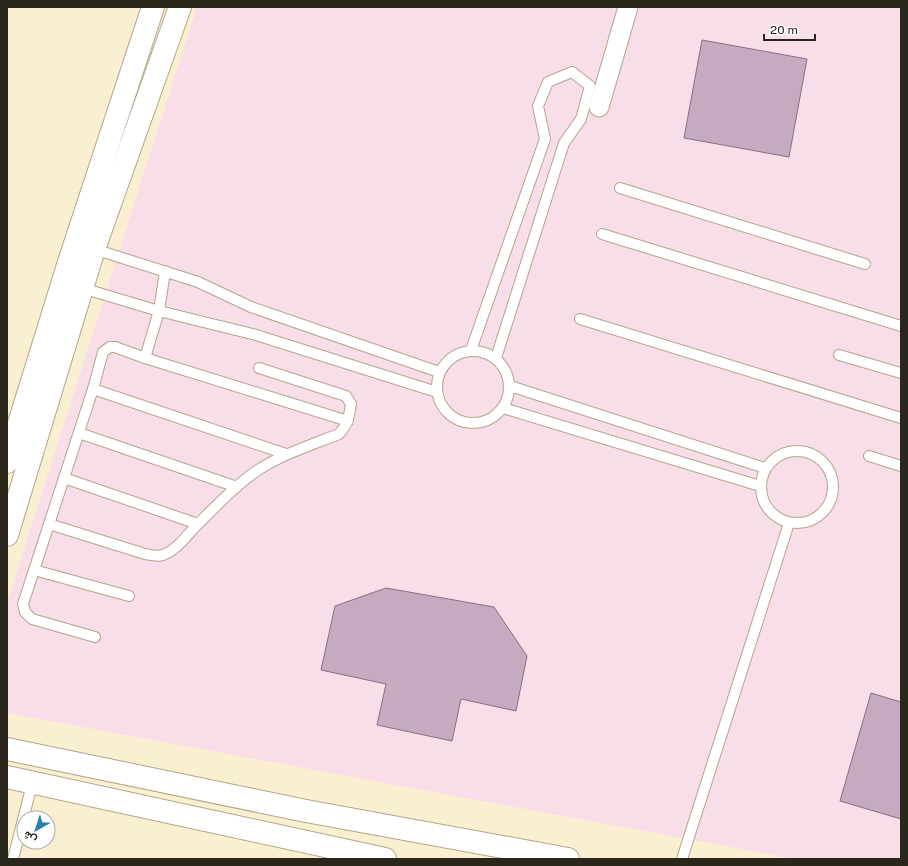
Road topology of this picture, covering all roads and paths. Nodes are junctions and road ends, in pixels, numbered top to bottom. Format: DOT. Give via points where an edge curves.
graph roads {
  1 [pos="153,7"];
  2 [pos="180,7"];
  3 [pos="628,7"];
  4 [pos="599,107"];
  5 [pos="620,188"];
  6 [pos="602,234"];
  7 [pos="94,250"];
  8 [pos="865,264"];
  9 [pos="165,271"];
  10 [pos="82,288"];
  11 [pos="159,312"];
  12 [pos="580,319"];
  13 [pos="901,326"];
  14 [pos="471,350"];
  15 [pos="839,355"];
  16 [pos="144,358"];
  17 [pos="496,358"];
  18 [pos="259,368"];
  19 [pos="439,372"];
  20 [pos="901,373"];
  21 [pos="510,386"];
  22 [pos="93,389"];
  23 [pos="437,392"];
  24 [pos="503,408"];
  25 [pos="901,418"];
  26 [pos="348,421"];
  27 [pos="79,433"];
  28 [pos="286,454"];
  29 [pos="869,456"];
  30 [pos="7,462"];
  31 [pos="901,466"];
  32 [pos="765,468"];
  33 [pos="64,478"];
  34 [pos="760,486"];
  35 [pos="237,487"];
  36 [pos="789,523"];
  37 [pos="49,524"];
  38 [pos="198,524"];
  39 [pos="7,535"];
  40 [pos="34,570"];
  41 [pos="129,596"];
  42 [pos="95,638"];
  43 [pos="7,749"];
  44 [pos="7,777"];
  45 [pos="32,784"];
  46 [pos="13,859"];
  47 [pos="385,859"];
  48 [pos="568,859"];
  49 [pos="682,859"];
  1 -- 30 [label="main road"];
  2 -- 7 [label="main road"];
  3 -- 4 [label="street"];
  5 -- 8 [label="lane"];
  6 -- 13 [label="lane"];
  7 -- 9 [label="lane"];
  7 -- 10 [label="main road"];
  9 -- 11 [label="lane"];
  9 -- 19 [label="lane" via="198,282 251,307"];
  10 -- 11 [label="lane"];
  10 -- 39 [label="main road"];
  11 -- 16 [label="lane"];
  11 -- 23 [label="lane" via="256,335"];
  12 -- 25 [label="lane"];
  14 -- 17 [label="lane" via="480,350"];
  14 -- 17 [label="lane" via="545,139 538,106 548,82 572,72 590,86 581,119 564,143"];
  14 -- 19 [label="lane" via="452,356"];
  15 -- 20 [label="lane"];
  16 -- 22 [label="lane" via="115,347 106,349"];
  16 -- 26 [label="lane"];
  17 -- 21 [label="lane" via="508,375"];
  18 -- 26 [label="lane" via="346,396 351,404"];
  19 -- 23 [label="lane"];
  21 -- 24 [label="lane"];
  21 -- 32 [label="lane"];
  22 -- 27 [label="lane"];
  22 -- 28 [label="lane"];
  23 -- 24 [label="lane" via="448,414 471,423 483,422"];
  24 -- 34 [label="lane"];
  26 -- 28 [label="lane" via="339,434"];
  27 -- 33 [label="lane"];
  27 -- 35 [label="lane"];
  28 -- 35 [label="lane" via="258,470"];
  29 -- 31 [label="lane"];
  32 -- 34 [label="lane"];
  32 -- 36 [label="lane" via="781,454 801,451 819,459 831,474 833,493 824,511 808,522"];
  33 -- 37 [label="lane"];
  33 -- 38 [label="lane"];
  34 -- 36 [label="lane" via="768,510 777,518"];
  35 -- 38 [label="lane"];
  36 -- 49 [label="lane"];
  37 -- 38 [label="lane" via="155,556 172,550"];
  37 -- 40 [label="lane"];
  40 -- 41 [label="lane"];
  40 -- 42 [label="lane" via="23,604 25,612 32,619"];
  43 -- 48 [label="main road" via="306,811"];
  44 -- 45 [label="main road"];
  45 -- 46 [label="lane"];
  45 -- 47 [label="main road"];
}
